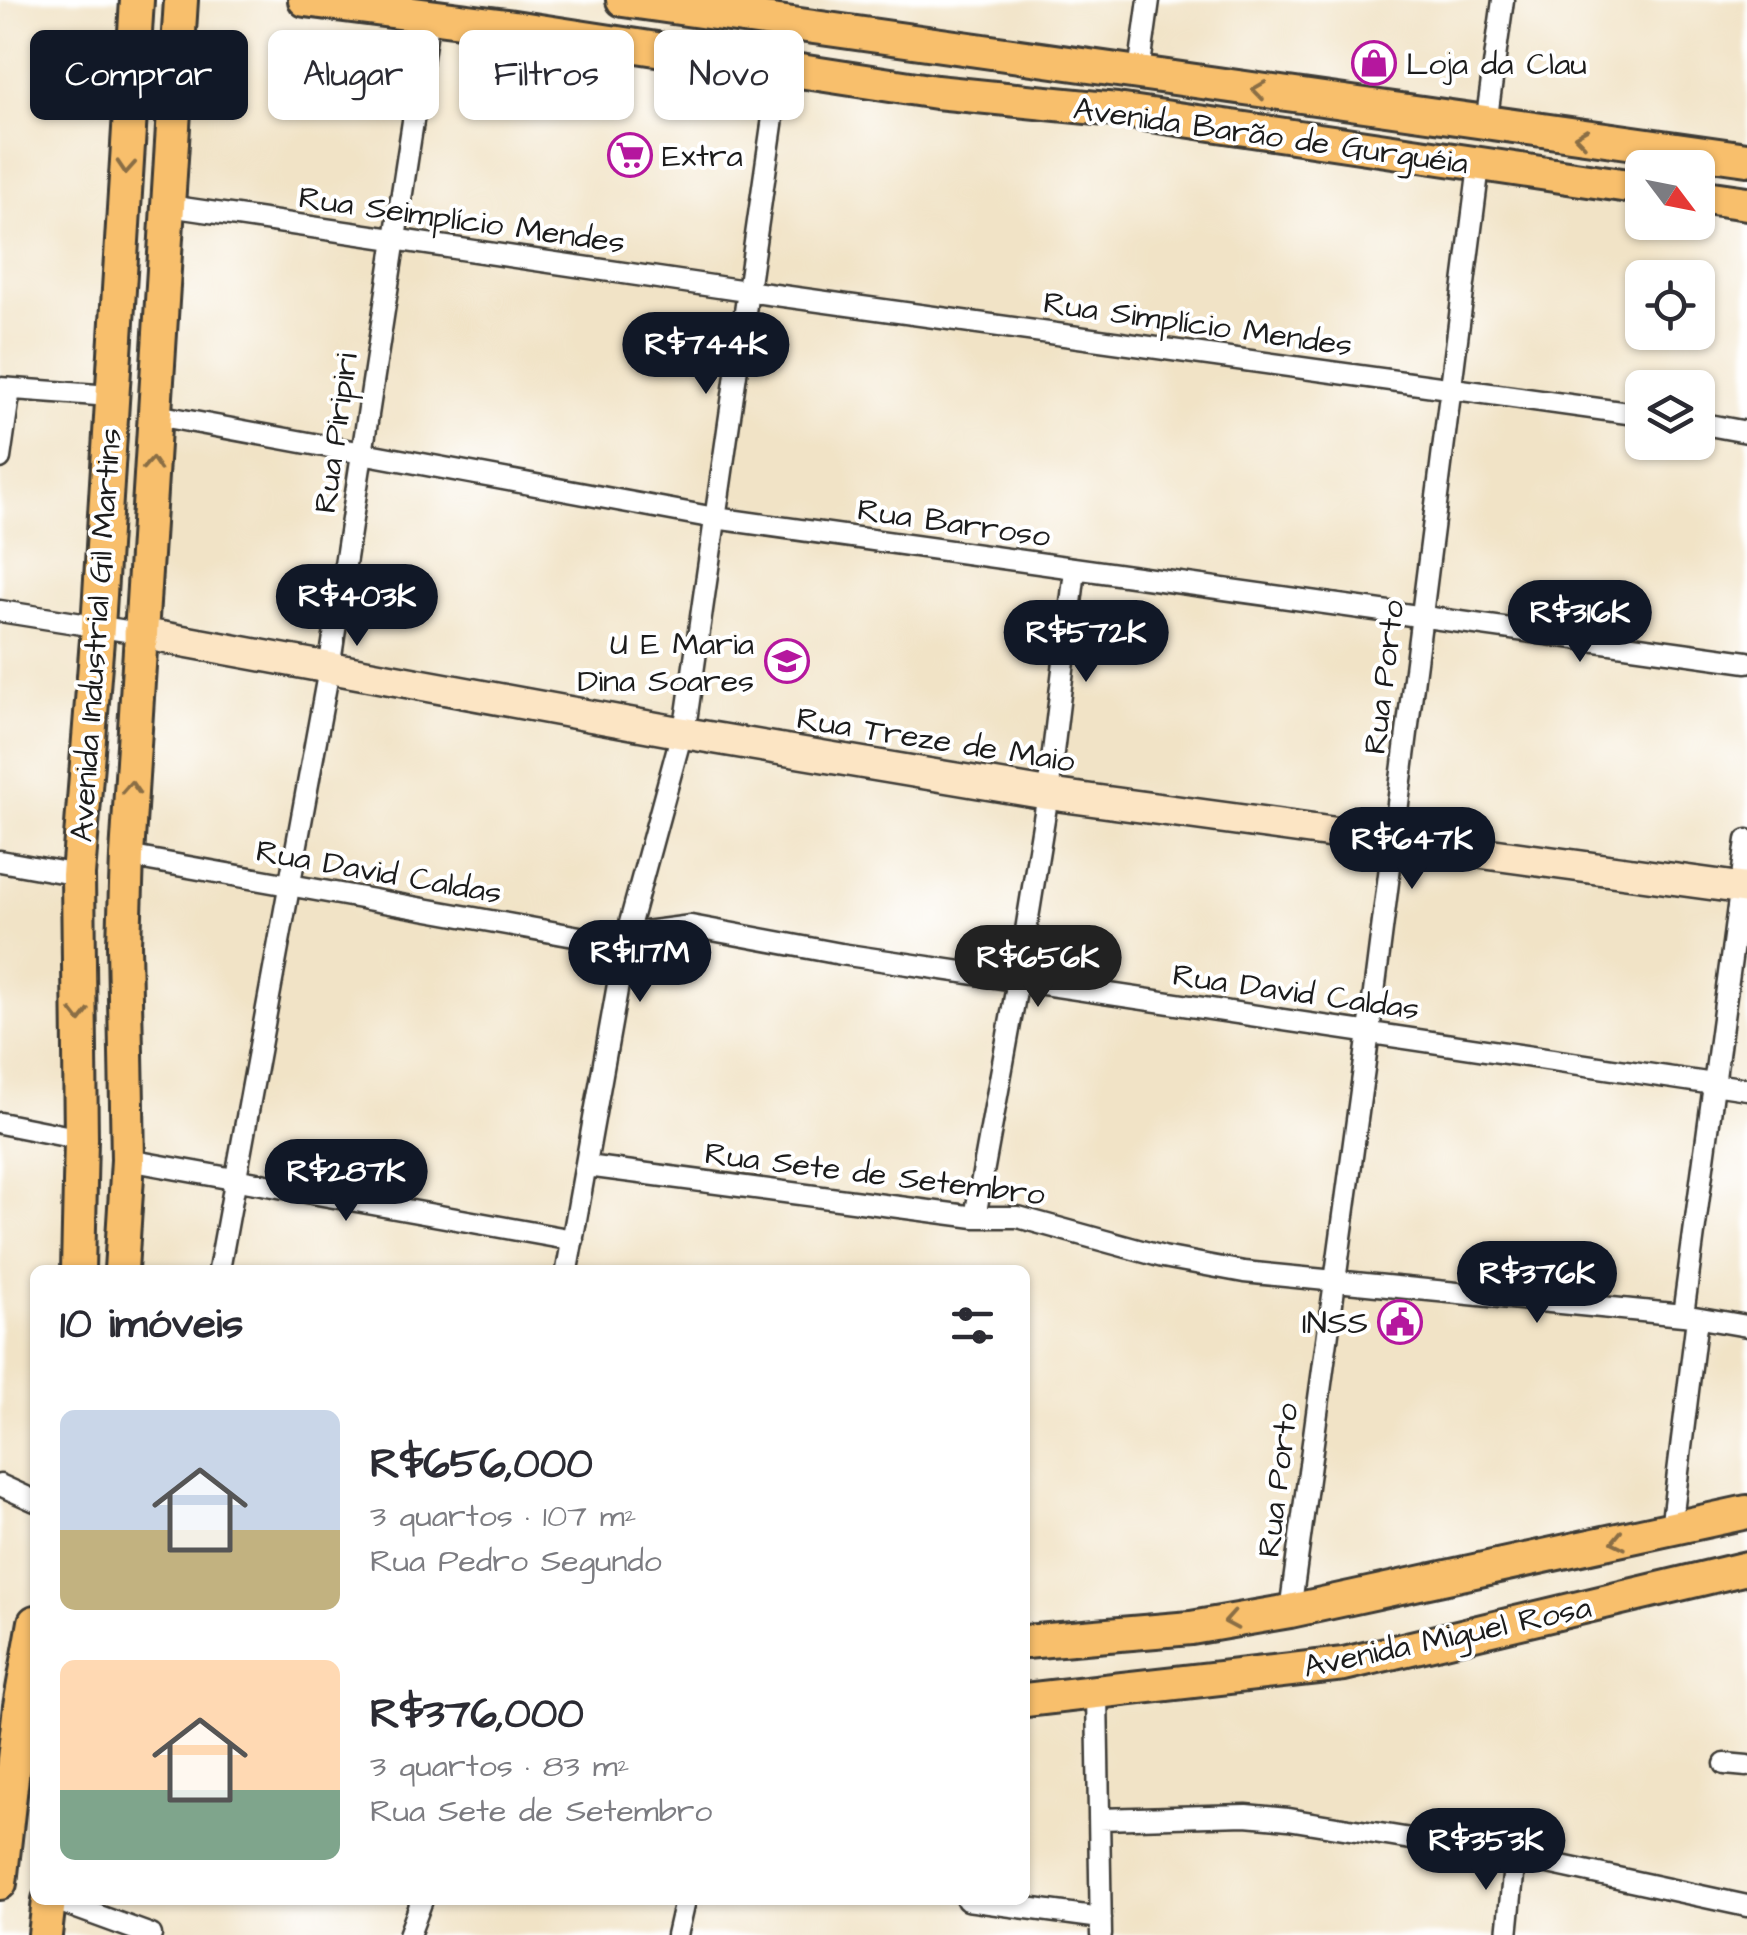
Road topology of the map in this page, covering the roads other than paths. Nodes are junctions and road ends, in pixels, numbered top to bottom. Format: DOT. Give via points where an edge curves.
graph roads {
  1 [pos="137,0"];
  2 [pos="181,0"];
  3 [pos="305,0"];
  4 [pos="623,0"];
  5 [pos="1149,0"];
  6 [pos="1503,0"];
  7 [pos="795,11"];
  8 [pos="428,16"];
  9 [pos="654,49"];
  10 [pos="1139,72"];
  11 [pos="804,73"];
  12 [pos="772,120"];
  13 [pos="1486,124"];
  14 [pos="1747,159"];
  15 [pos="1479,166"];
  16 [pos="1625,186"];
  17 [pos="1715,198"];
  18 [pos="1747,203"];
  19 [pos="169,206"];
  20 [pos="392,238"];
  21 [pos="746,291"];
  22 [pos="5,388"];
  23 [pos="1450,388"];
  24 [pos="111,396"];
  25 [pos="1625,413"];
  26 [pos="156,415"];
  27 [pos="1715,426"];
  28 [pos="1747,432"];
  29 [pos="0,452"];
  30 [pos="363,453"];
  31 [pos="715,518"];
  32 [pos="1075,570"];
  33 [pos="0,611"];
  34 [pos="1421,615"];
  35 [pos="98,626"];
  36 [pos="139,633"];
  37 [pos="1747,662"];
  38 [pos="329,669"];
  39 [pos="684,733"];
  40 [pos="1048,794"];
  41 [pos="1747,840"];
  42 [pos="1393,843"];
  43 [pos="126,856"];
  44 [pos="0,861"];
  45 [pos="78,875"];
  46 [pos="291,886"];
  47 [pos="1744,889"];
  48 [pos="626,934"];
  49 [pos="124,944"];
  50 [pos="80,945"];
  51 [pos="1018,980"];
  52 [pos="1369,1032"];
  53 [pos="1713,1085"];
  54 [pos="1747,1089"];
  55 [pos="0,1123"];
  56 [pos="81,1139"];
  57 [pos="128,1160"];
  58 [pos="588,1166"];
  59 [pos="238,1179"];
  60 [pos="975,1217"];
  61 [pos="573,1240"];
  62 [pos="78,1265"];
  63 [pos="121,1265"];
  64 [pos="220,1265"];
  65 [pos="568,1265"];
  66 [pos="1333,1280"];
  67 [pos="1690,1316"];
  68 [pos="1747,1326"];
  69 [pos="0,1485"];
  70 [pos="30,1499"];
  71 [pos="1747,1512"];
  72 [pos="1671,1529"];
  73 [pos="1747,1568"];
  74 [pos="1290,1611"];
  75 [pos="1030,1642"];
  76 [pos="30,1646"];
  77 [pos="1097,1694"];
  78 [pos="1030,1700"];
  79 [pos="18,1705"];
  80 [pos="16,1763"];
  81 [pos="1724,1764"];
  82 [pos="1747,1766"];
  83 [pos="1099,1819"];
  84 [pos="1515,1856"];
  85 [pos="0,1883"];
  86 [pos="51,1905"];
  87 [pos="66,1905"];
  88 [pos="420,1905"];
  89 [pos="684,1905"];
  90 [pos="994,1905"];
  91 [pos="1747,1906"];
  92 [pos="1101,1926"];
  93 [pos="45,1935"];
  94 [pos="151,1935"];
  95 [pos="409,1935"];
  96 [pos="677,1935"];
  97 [pos="1507,1935"];
  1 -- 24 [label="main road, Avenida Industrial Gil Martins, one-way"];
  2 -- 19 [label="main road, Avenida Industrial Gil Martins"];
  3 -- 8 [label="main road, Avenida Barão de Gurguéia"];
  4 -- 7 [label="main road, Avenida Barão de Gurguéia"];
  5 -- 10 [label="street"];
  6 -- 13 [label="street"];
  7 -- 10 [label="main road, Avenida Barão de Gurguéia"];
  8 -- 9 [label="main road, Avenida Barão de Gurguéia"];
  8 -- 20 [label="street, Rua Piripiri"];
  13 -- 10 [label="main road, Avenida Barão de Gurguéia, one-way"];
  11 -- 15 [label="main road, Avenida Barão de Gurguéia" via="1117,110"];
  12 -- 21 [label="street"];
  14 -- 13 [label="main road, Avenida Barão de Gurguéia, one-way"];
  15 -- 16 [label="main road, Avenida Barão de Gurguéia"];
  15 -- 23 [label="street, Rua Porto"];
  17 -- 18 [label="main road"];
  19 -- 20 [label="street, Rua Seimplício Mendes"];
  19 -- 26 [label="main road, Avenida Industrial Gil Martins"];
  20 -- 21 [label="street, Rua Seimplício Mendes"];
  20 -- 30 [label="street, Rua Piripiri"];
  21 -- 23 [label="street, Rua Simplício Mendes"];
  21 -- 31 [label="street"];
  22 -- 24 [label="street"];
  22 -- 29 [label="street"];
  23 -- 25 [label="street, Rua Simplício Mendes"];
  23 -- 34 [label="street, Rua Porto"];
  24 -- 35 [label="main road, Avenida Industrial Gil Martins"];
  26 -- 30 [label="street, Rua Barroso"];
  36 -- 26 [label="main road, Avenida Industrial Gil Martins, one-way"];
  27 -- 28 [label="street"];
  30 -- 31 [label="street, Rua Barroso"];
  30 -- 38 [label="street, Rua Piripiri"];
  31 -- 32 [label="street, Rua Barroso"];
  31 -- 39 [label="street"];
  32 -- 34 [label="street, Rua Barroso"];
  32 -- 40 [label="street"];
  33 -- 35 [label="street, Rua Treze de Maio"];
  34 -- 37 [label="street, Rua Barroso"];
  34 -- 42 [label="street, Rua Porto"];
  35 -- 36 [label="street, Rua Treze de Maio"];
  35 -- 45 [label="main road, Avenida Industrial Gil Martins"];
  36 -- 38 [label="street, Rua Treze de Maio"];
  43 -- 36 [label="main road, Avenida Industrial Gil Martins, one-way"];
  38 -- 39 [label="street, Rua Treze de Maio"];
  38 -- 46 [label="street, Rua Piripiri"];
  39 -- 40 [label="street, Rua Treze de Maio"];
  39 -- 48 [label="street"];
  40 -- 42 [label="street, Rua Treze de Maio"];
  40 -- 51 [label="street"];
  41 -- 47 [label="street"];
  42 -- 47 [label="street, Rua Treze de Maio"];
  42 -- 52 [label="street, Rua Porto"];
  43 -- 46 [label="street, Rua David Caldas"];
  43 -- 49 [label="main road, Avenida Industrial Gil Martins"];
  44 -- 45 [label="street"];
  45 -- 50 [label="main road, Avenida Industrial Gil Martins"];
  46 -- 48 [label="street, Rua David Caldas" via="591,939"];
  46 -- 59 [label="street, Rua Piripiri"];
  47 -- 53 [label="street"];
  48 -- 51 [label="street, Rua David Caldas" via="691,926"];
  48 -- 58 [label="street"];
  49 -- 50 [label="main road"];
  49 -- 57 [label="main road, Avenida Industrial Gil Martins"];
  50 -- 56 [label="main road, Avenida Industrial Gil Martins, one-way"];
  51 -- 52 [label="street, Rua David Caldas"];
  51 -- 60 [label="street"];
  52 -- 53 [label="street, Rua David Caldas"];
  52 -- 66 [label="street, Rua Porto"];
  53 -- 54 [label="street, Rua David Caldas"];
  53 -- 67 [label="street"];
  55 -- 56 [label="street"];
  56 -- 62 [label="main road, Avenida Industrial Gil Martins"];
  57 -- 59 [label="street"];
  57 -- 63 [label="main road, Avenida Industrial Gil Martins"];
  58 -- 60 [label="street, Rua Sete de Setembro"];
  58 -- 61 [label="street"];
  59 -- 61 [label="street"];
  59 -- 64 [label="street, Rua Piripiri"];
  60 -- 66 [label="street, Rua Sete de Setembro" via="1039,1221 1244,1272"];
  61 -- 65 [label="street"];
  66 -- 67 [label="street, Rua Sete de Setembro"];
  66 -- 74 [label="street, Rua Porto"];
  67 -- 68 [label="street, Rua Sete de Setembro"];
  67 -- 72 [label="street"];
  69 -- 70 [label="street"];
  71 -- 72 [label="main road, Avenida Miguel Rosa"];
  72 -- 74 [label="main road, Avenida Miguel Rosa, one-way"];
  73 -- 77 [label="main road, Avenida Miguel Rosa" via="1344,1664"];
  74 -- 75 [label="main road, Avenida Miguel Rosa, one-way" via="1191,1628"];
  76 -- 79 [label="main road"];
  77 -- 78 [label="main road, Avenida Miguel Rosa"];
  77 -- 83 [label="street"];
  79 -- 80 [label="main road"];
  80 -- 85 [label="main road"];
  81 -- 82 [label="street"];
  83 -- 84 [label="street" via="1246,1815"];
  83 -- 92 [label="street"];
  84 -- 91 [label="street"];
  84 -- 97 [label="street"];
  86 -- 93 [label="main road"];
  87 -- 94 [label="street"];
  88 -- 95 [label="street"];
  89 -- 96 [label="street"];
  90 -- 92 [label="street"];
}
